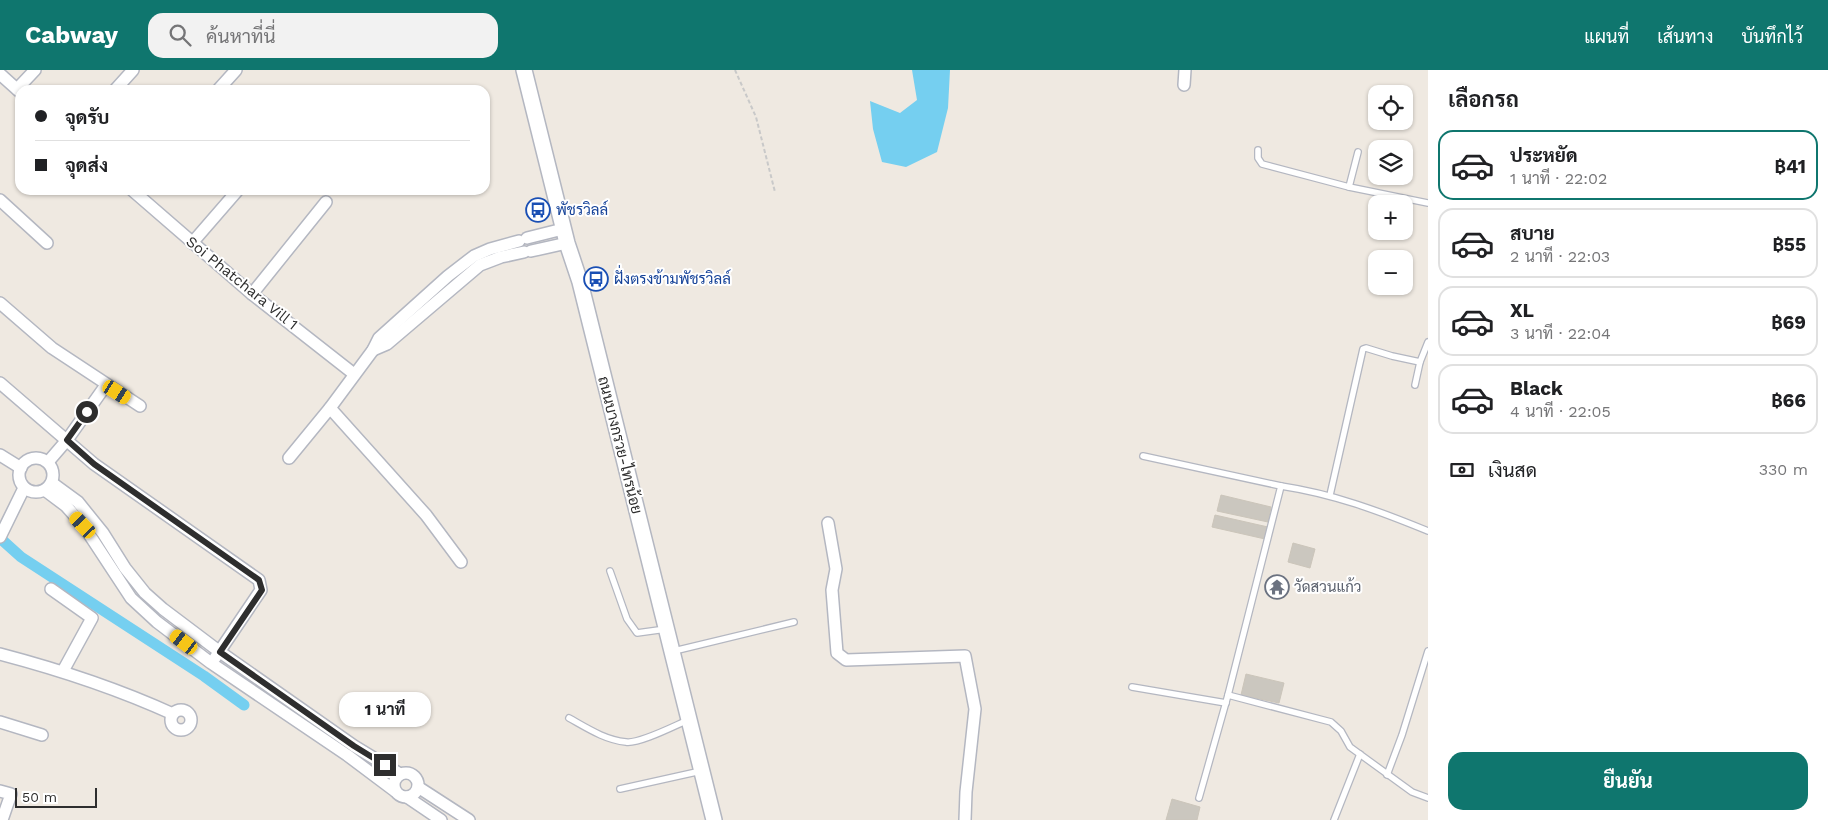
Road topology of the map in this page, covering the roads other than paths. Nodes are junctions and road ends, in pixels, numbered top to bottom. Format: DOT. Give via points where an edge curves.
graph roads {
  1 [pos="35,70"];
  2 [pos="133,70"];
  3 [pos="236,70"];
  4 [pos="524,70"];
  5 [pos="1185,70"];
  6 [pos="0,74"];
  7 [pos="23,85"];
  8 [pos="120,85"];
  9 [pos="222,85"];
  10 [pos="1184,85"];
  11 [pos="15,87"];
  12 [pos="1258,150"];
  13 [pos="1358,152"];
  14 [pos="1349,187"];
  15 [pos="138,195"];
  16 [pos="234,195"];
  17 [pos="0,200"];
  18 [pos="326,202"];
  19 [pos="1428,203"];
  20 [pos="565,236"];
  21 [pos="48,243"];
  22 [pos="192,243"];
  23 [pos="477,261"];
  24 [pos="252,294"];
  25 [pos="0,303"];
  26 [pos="1428,342"];
  27 [pos="1420,362"];
  28 [pos="354,374"];
  29 [pos="0,383"];
  30 [pos="106,384"];
  31 [pos="1415,385"];
  32 [pos="140,406"];
  33 [pos="330,408"];
  34 [pos="67,440"];
  35 [pos="0,456"];
  36 [pos="1143,456"];
  37 [pos="289,458"];
  38 [pos="48,462"];
  39 [pos="21,468"];
  40 [pos="1281,486"];
  41 [pos="49,487"];
  42 [pos="24,488"];
  43 [pos="1330,495"];
  44 [pos="828,524"];
  45 [pos="1428,531"];
  46 [pos="0,537"];
  47 [pos="462,562"];
  48 [pos="610,571"];
  49 [pos="51,589"];
  50 [pos="794,622"];
  51 [pos="666,629"];
  52 [pos="672,651"];
  53 [pos="1428,651"];
  54 [pos="220,652"];
  55 [pos="0,654"];
  56 [pos="211,663"];
  57 [pos="63,671"];
  58 [pos="1132,687"];
  59 [pos="1228,695"];
  60 [pos="1226,703"];
  61 [pos="173,714"];
  62 [pos="569,718"];
  63 [pos="689,720"];
  64 [pos="0,722"];
  65 [pos="42,736"];
  66 [pos="350,751"];
  67 [pos="1360,754"];
  68 [pos="702,771"];
  69 [pos="400,774"];
  70 [pos="1387,775"];
  71 [pos="418,787"];
  72 [pos="620,789"];
  73 [pos="0,791"];
  74 [pos="395,791"];
  75 [pos="407,797"];
  76 [pos="1200,798"];
  77 [pos="1428,798"];
  78 [pos="2,820"];
  79 [pos="441,820"];
  80 [pos="469,820"];
  81 [pos="714,820"];
  82 [pos="965,820"];
  83 [pos="1334,820"];
  1 -- 7 [label="street"];
  2 -- 8 [label="street"];
  3 -- 9 [label="street"];
  4 -- 20 [label="main road, ถนนบางกรวย-ไทรน้อย"];
  5 -- 10 [label="street"];
  6 -- 11 [label="street"];
  12 -- 14 [label="lane" via="1262,164"];
  13 -- 14 [label="lane"];
  14 -- 19 [label="lane"];
  15 -- 22 [label="street, Soi Phatchara Vill 1"];
  16 -- 22 [label="street"];
  17 -- 21 [label="street"];
  18 -- 24 [label="street"];
  20 -- 23 [label="street" via="528,252"];
  20 -- 23 [label="street" via="523,239 490,249"];
  20 -- 51 [label="main road, ถนนบางกรวย-ไทรน้อย" via="580,282"];
  22 -- 24 [label="street, Soi Phatchara Vill 1"];
  23 -- 28 [label="street" via="386,344 373,350"];
  24 -- 28 [label="street, Soi Phatchara Vill 1"];
  25 -- 30 [label="street" via="52,348"];
  26 -- 27 [label="lane"];
  27 -- 31 [label="lane"];
  27 -- 43 [label="lane" via="1363,349"];
  28 -- 33 [label="street"];
  29 -- 34 [label="street"];
  30 -- 32 [label="street"];
  30 -- 34 [label="street"];
  33 -- 37 [label="street"];
  33 -- 47 [label="street" via="426,516"];
  34 -- 38 [label="street"];
  34 -- 54 [label="street" via="94,464 259,580 262,590"];
  35 -- 39 [label="street"];
  36 -- 40 [label="lane"];
  38 -- 39 [label="street" via="31,459"];
  38 -- 41 [label="street" via="54,471"];
  39 -- 42 [label="street" via="19,480"];
  40 -- 43 [label="lane"];
  40 -- 59 [label="lane"];
  41 -- 42 [label="street" via="35,493"];
  41 -- 54 [label="street" via="78,502 145,593"];
  41 -- 56 [label="street" via="83,525 131,598"];
  42 -- 46 [label="street"];
  43 -- 45 [label="lane"];
  44 -- 82 [label="street" via="836,569 832,590 837,653 846,660 965,656 975,709"];
  48 -- 51 [label="lane" via="636,633"];
  49 -- 57 [label="street" via="92,618"];
  50 -- 52 [label="lane"];
  51 -- 52 [label="main road, ถนนบางกรวย-ไทรน้อย"];
  52 -- 63 [label="main road, ถนนบางกรวย-ไทรน้อย"];
  53 -- 70 [label="lane"];
  54 -- 56 [label="street"];
  54 -- 66 [label="street"];
  55 -- 57 [label="street"];
  56 -- 66 [label="street"];
  57 -- 61 [label="street"];
  58 -- 60 [label="lane"];
  59 -- 60 [label="lane"];
  59 -- 67 [label="lane" via="1331,722 1350,748"];
  60 -- 76 [label="lane"];
  62 -- 63 [label="lane" via="596,734 627,743"];
  63 -- 68 [label="main road, ถนนบางกรวย-ไทรน้อย"];
  64 -- 65 [label="street"];
  66 -- 69 [label="street"];
  66 -- 74 [label="street"];
  67 -- 70 [label="lane"];
  67 -- 83 [label="lane"];
  68 -- 72 [label="lane"];
  68 -- 81 [label="main road, ถนนบางกรวย-ไทรน้อย"];
  69 -- 71 [label="street" via="413,776"];
  69 -- 74 [label="street" via="394,782"];
  70 -- 77 [label="lane" via="1412,792"];
  71 -- 75 [label="street"];
  71 -- 80 [label="street"];
  73 -- 78 [label="street" via="11,794"];
  74 -- 75 [label="street"];
  75 -- 79 [label="street"];
}
